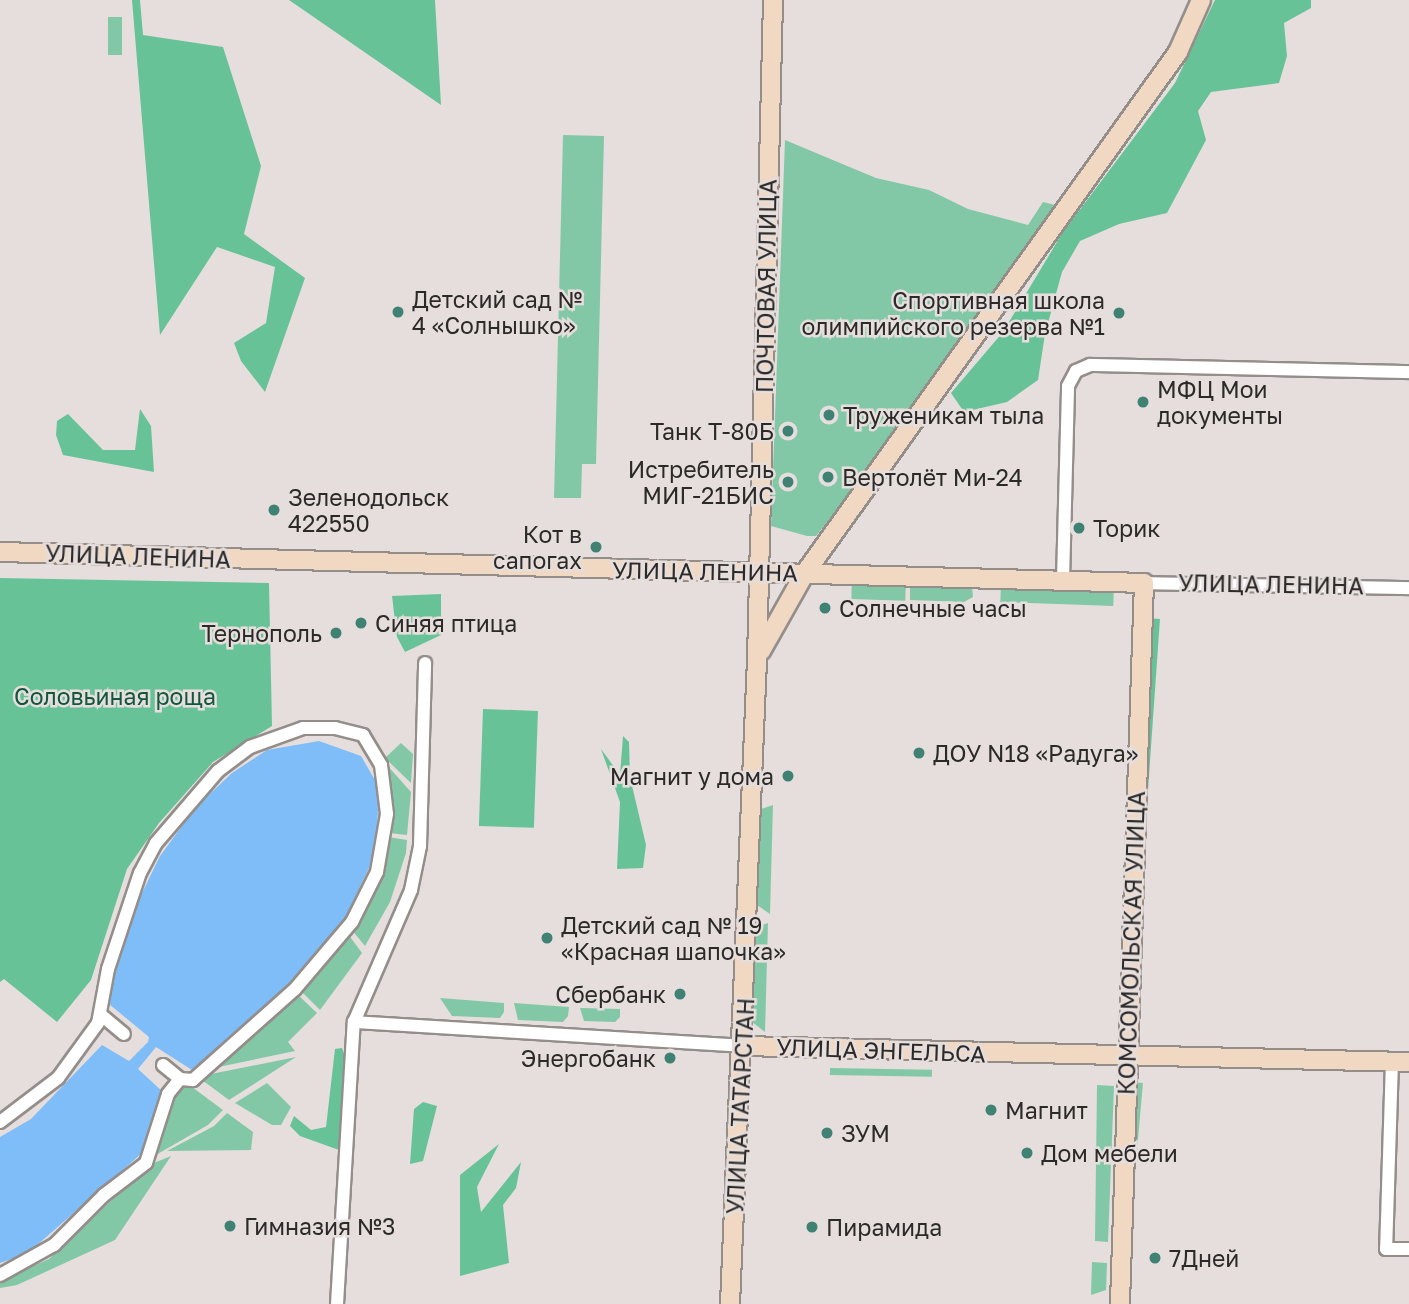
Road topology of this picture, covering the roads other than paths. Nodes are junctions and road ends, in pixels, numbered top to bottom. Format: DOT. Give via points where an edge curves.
graph roads {
  1 [pos="773,0"];
  2 [pos="1201,0"];
  3 [pos="1409,372"];
  4 [pos="0,552"];
  5 [pos="760,573"];
  6 [pos="805,573"];
  7 [pos="1063,580"];
  8 [pos="1144,583"];
  9 [pos="1409,588"];
  10 [pos="757,660"];
  11 [pos="425,663"];
  12 [pos="100,1014"];
  13 [pos="354,1022"];
  14 [pos="124,1034"];
  15 [pos="743,1046"];
  16 [pos="1126,1057"];
  17 [pos="1400,1062"];
  18 [pos="163,1065"];
  19 [pos="180,1079"];
  20 [pos="0,1122"];
  21 [pos="1409,1249"];
  22 [pos="0,1275"];
  23 [pos="337,1304"];
  24 [pos="730,1304"];
  25 [pos="1120,1304"];
  1 -- 5 [label="street, ПОЧТОВАЯ УЛИЦА"];
  2 -- 6 [label="street" via="1178,52"];
  3 -- 7 [label="street" via="1090,365 1076,371 1068,386"];
  4 -- 5 [label="street, УЛИЦА ЛЕНИНА"];
  5 -- 6 [label="street, УЛИЦА ЛЕНИНА"];
  5 -- 10 [label="street, УЛИЦА ТАТАРСТАН"];
  6 -- 7 [label="street, УЛИЦА ЛЕНИНА"];
  6 -- 10 [label="street"];
  7 -- 8 [label="street, УЛИЦА ЛЕНИНА"];
  8 -- 9 [label="street, УЛИЦА ЛЕНИНА"];
  8 -- 16 [label="street, КОМСОМОЛЬСКАЯ УЛИЦА"];
  10 -- 15 [label="street, УЛИЦА ТАТАРСТАН"];
  11 -- 13 [label="street" via="420,846 411,890"];
  12 -- 14 [label="street"];
  12 -- 19 [label="street" via="108,969 140,873 156,843 218,771 250,747 303,728 335,728 363,735 382,765 387,814 377,872 352,922 295,989 193,1080"];
  12 -- 20 [label="street" via="58,1078"];
  13 -- 15 [label="street, УЛИЦА ЭНГЕЛЬСА"];
  13 -- 23 [label="street"];
  15 -- 16 [label="street, УЛИЦА ЭНГЕЛЬСА"];
  15 -- 24 [label="street, УЛИЦА ТАТАРСТАН"];
  16 -- 17 [label="street, УЛИЦА ЭНГЕЛЬСА"];
  16 -- 25 [label="street, КОМСОМОЛЬСКАЯ УЛИЦА"];
  17 -- 21 [label="street" via="1386,1249"];
  18 -- 19 [label="street"];
  19 -- 22 [label="street" via="168,1094 146,1163 104,1195 54,1245"];
}
